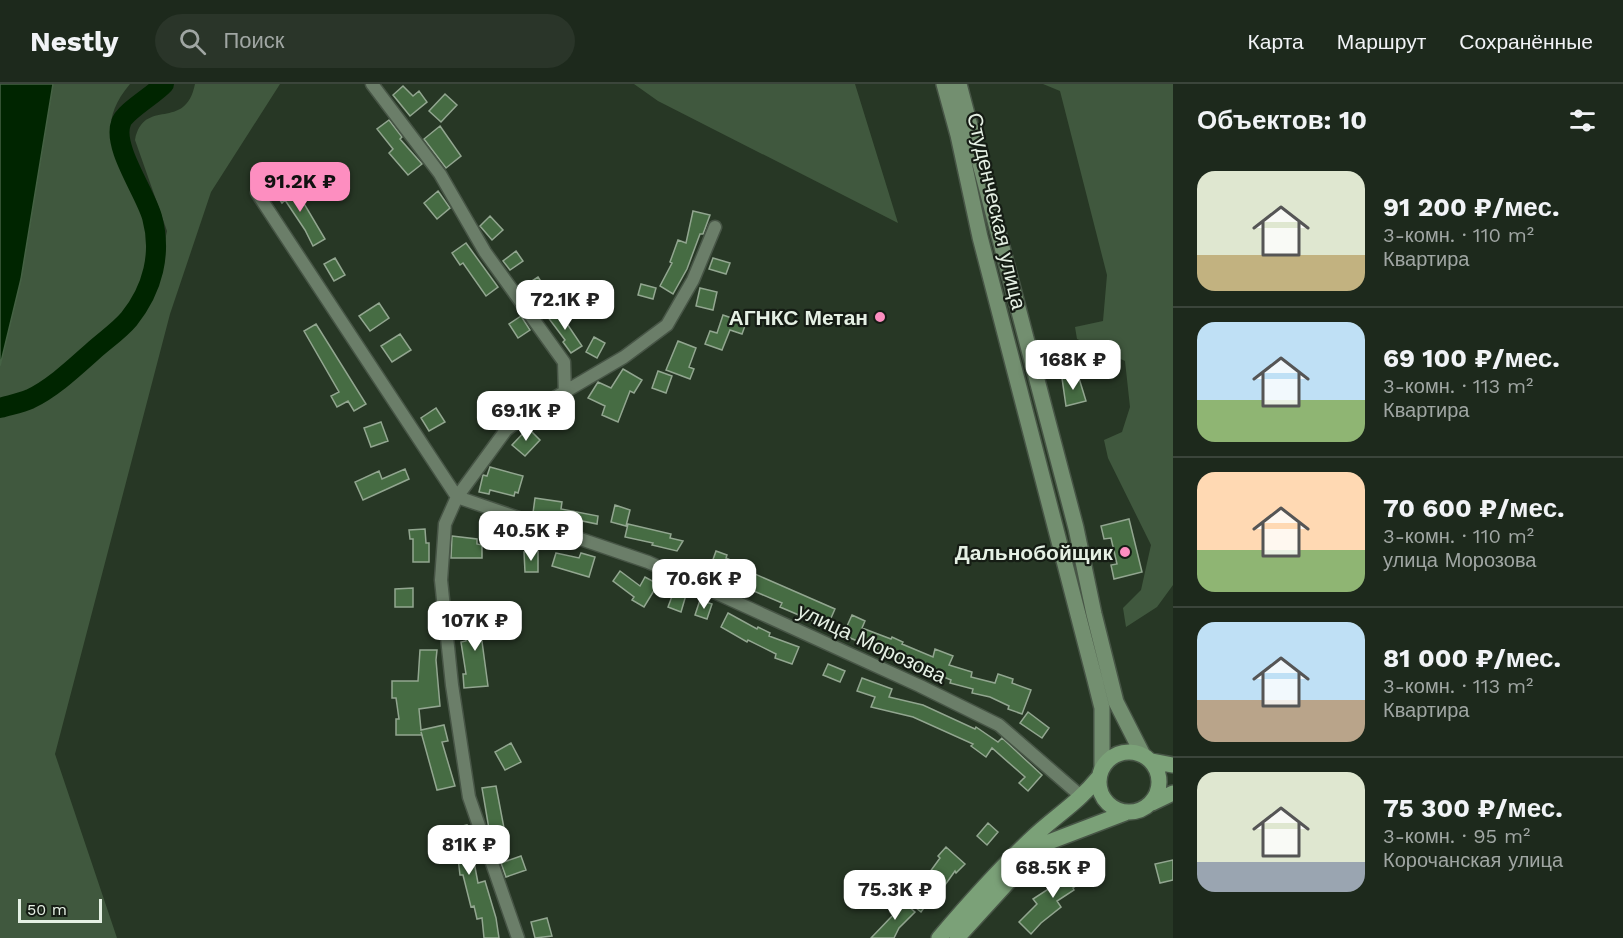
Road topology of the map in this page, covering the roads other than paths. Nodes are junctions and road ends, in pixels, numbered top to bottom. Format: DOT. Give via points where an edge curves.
graph roads {
  1 [pos="372,84"];
  2 [pos="944,84"];
  3 [pos="960,84"];
  4 [pos="257,193"];
  5 [pos="715,227"];
  6 [pos="565,394"];
  7 [pos="457,497"];
  8 [pos="1147,758"];
  9 [pos="1173,765"];
  10 [pos="1100,772"];
  11 [pos="1173,793"];
  12 [pos="1082,797"];
  13 [pos="1152,803"];
  14 [pos="1125,813"];
  15 [pos="518,938"];
  16 [pos="939,938"];
  17 [pos="957,938"];
  1 -- 6 [label="street" via="440,174 485,252 564,362"];
  2 -- 10 [label="main road, Студенческая улица" via="1098,689 1104,731"];
  3 -- 8 [label="main road, Студенческая улица" via="1076,528 1116,702"];
  4 -- 7 [label="street"];
  5 -- 6 [label="street" via="693,280 667,325"];
  6 -- 7 [label="street" via="506,430"];
  7 -- 12 [label="street, улица Морозова" via="648,562 920,686 999,725"];
  7 -- 15 [label="street" via="445,524 441,580 452,686 469,797"];
  8 -- 9 [label="main road"];
  8 -- 10 [label="main road" via="1125,752 1108,760"];
  8 -- 13 [label="main road" via="1156,768 1160,786"];
  10 -- 12 [label="main road"];
  10 -- 14 [label="main road" via="1099,787 1107,804"];
  11 -- 13 [label="main road"];
  12 -- 16 [label="main road" via="1022,847"];
  13 -- 14 [label="main road" via="1135,813"];
  14 -- 17 [label="main road" via="1049,842"];
}
